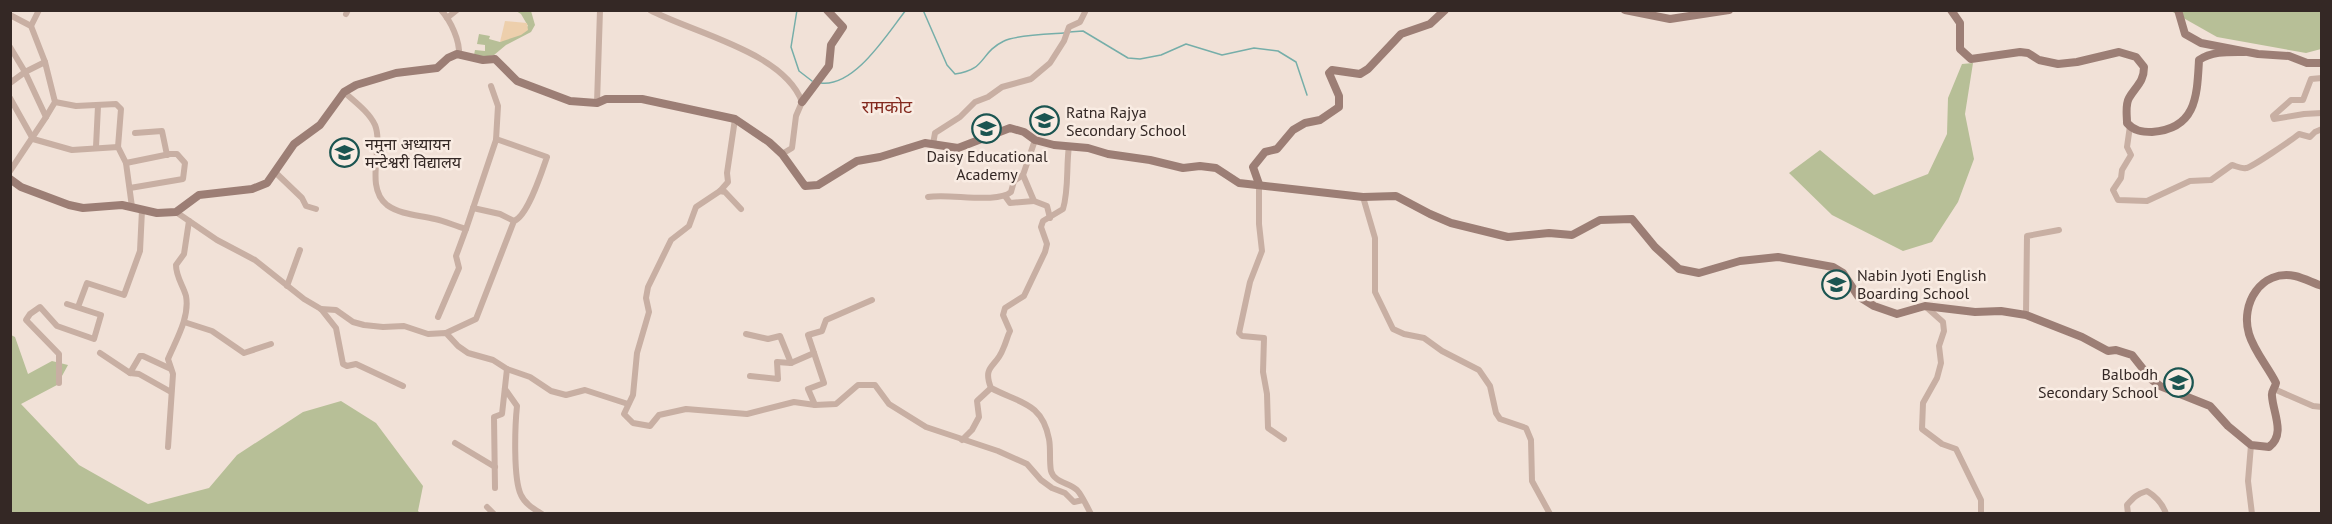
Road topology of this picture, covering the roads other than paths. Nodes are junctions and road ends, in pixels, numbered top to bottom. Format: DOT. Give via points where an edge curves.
graph roads {
  1 [pos="39,10"];
  2 [pos="441,10"];
  3 [pos="457,10"];
  4 [pos="600,10"];
  5 [pos="650,10"];
  6 [pos="827,10"];
  7 [pos="1086,10"];
  8 [pos="1445,10"];
  9 [pos="1625,10"];
  10 [pos="1729,10"];
  11 [pos="1951,10"];
  12 [pos="2178,10"];
  13 [pos="10,15"];
  14 [pos="447,18"];
  15 [pos="32,26"];
  16 [pos="10,47"];
  17 [pos="2244,51"];
  18 [pos="459,55"];
  19 [pos="45,62"];
  20 [pos="2322,63"];
  21 [pos="25,72"];
  22 [pos="2322,78"];
  23 [pos="10,83"];
  24 [pos="491,86"];
  25 [pos="344,92"];
  26 [pos="10,98"];
  27 [pos="55,102"];
  28 [pos="802,102"];
  29 [pos="597,103"];
  30 [pos="98,106"];
  31 [pos="2322,113"];
  32 [pos="46,117"];
  33 [pos="735,119"];
  34 [pos="2130,126"];
  35 [pos="2322,129"];
  36 [pos="135,133"];
  37 [pos="33,140"];
  38 [pos="1035,140"];
  39 [pos="496,141"];
  40 [pos="933,144"];
  41 [pos="1069,146"];
  42 [pos="96,147"];
  43 [pos="118,147"];
  44 [pos="782,154"];
  45 [pos="167,155"];
  46 [pos="126,163"];
  47 [pos="10,171"];
  48 [pos="276,173"];
  49 [pos="1023,175"];
  50 [pos="10,180"];
  51 [pos="1259,184"];
  52 [pos="130,188"];
  53 [pos="720,191"];
  54 [pos="1005,196"];
  55 [pos="928,197"];
  56 [pos="1363,197"];
  57 [pos="1034,201"];
  58 [pos="132,207"];
  59 [pos="473,208"];
  60 [pos="316,209"];
  61 [pos="741,209"];
  62 [pos="142,210"];
  63 [pos="176,212"];
  64 [pos="1050,218"];
  65 [pos="189,220"];
  66 [pos="514,221"];
  67 [pos="466,229"];
  68 [pos="2059,230"];
  69 [pos="300,250"];
  70 [pos="287,286"];
  71 [pos="2322,286"];
  72 [pos="873,300"];
  73 [pos="68,304"];
  74 [pos="1925,306"];
  75 [pos="78,307"];
  76 [pos="321,309"];
  77 [pos="2026,315"];
  78 [pos="438,317"];
  79 [pos="184,321"];
  80 [pos="446,333"];
  81 [pos="746,334"];
  82 [pos="271,344"];
  83 [pos="814,352"];
  84 [pos="100,353"];
  85 [pos="791,363"];
  86 [pos="171,369"];
  87 [pos="507,369"];
  88 [pos="130,373"];
  89 [pos="750,376"];
  90 [pos="59,383"];
  91 [pos="403,386"];
  92 [pos="991,388"];
  93 [pos="2274,388"];
  94 [pos="505,389"];
  95 [pos="171,392"];
  96 [pos="628,404"];
  97 [pos="815,405"];
  98 [pos="2322,407"];
  99 [pos="1284,439"];
  100 [pos="962,440"];
  101 [pos="455,443"];
  102 [pos="2251,445"];
  103 [pos="168,447"];
  104 [pos="495,468"];
  105 [pos="495,488"];
  106 [pos="1083,500"];
  107 [pos="488,507"];
  108 [pos="494,513"];
  109 [pos="542,513"];
  110 [pos="1091,513"];
  111 [pos="1550,513"];
  112 [pos="1981,513"];
  113 [pos="2128,513"];
  114 [pos="2166,513"];
  115 [pos="2252,513"];
  1 -- 15 [label="street"];
  2 -- 14 [label="street"];
  3 -- 14 [label="street"];
  4 -- 29 [label="street"];
  5 -- 28 [label="street" via="720,38 769,65 791,82"];
  6 -- 28 [label="main road" via="843,27 831,45 829,66"];
  7 -- 40 [label="street" via="1080,22 1069,27 1050,63 1031,79 1002,87 975,102 935,133"];
  8 -- 51 [label="main road" via="1430,24 1401,33 1360,74 1332,70 1329,73 1339,96 1339,107 1320,120 1293,130 1277,149 1258,158 1253,167"];
  9 -- 10 [label="main road" via="1670,19"];
  11 -- 34 [label="main road" via="1960,23 1960,50 1971,59 2020,52 2058,63 2094,59 2111,52 2136,57 2144,74 2127,101"];
  12 -- 17 [label="main road" via="2185,34 2201,43"];
  13 -- 15 [label="street"];
  14 -- 18 [label="street"];
  15 -- 19 [label="street"];
  16 -- 21 [label="street"];
  17 -- 20 [label="main road"];
  17 -- 34 [label="main road" via="2223,51 2199,60 2195,100 2178,125 2151,132"];
  18 -- 25 [label="main road" via="448,58 437,68 396,72"];
  18 -- 29 [label="main road" via="495,59 517,81 570,101"];
  19 -- 21 [label="street"];
  19 -- 27 [label="street"];
  21 -- 23 [label="street"];
  21 -- 32 [label="street"];
  22 -- 31 [label="street" via="2308,82 2303,100 2291,100 2273,116 2274,119"];
  24 -- 39 [label="street" via="498,106"];
  25 -- 48 [label="main road" via="320,125 294,144"];
  25 -- 67 [label="street" via="370,116 376,128 375,171 383,201 407,214"];
  26 -- 37 [label="street"];
  27 -- 30 [label="street"];
  27 -- 32 [label="street"];
  28 -- 44 [label="street" via="792,148"];
  29 -- 33 [label="main road" via="606,99 642,99"];
  30 -- 42 [label="street"];
  30 -- 43 [label="street" via="116,104 121,109"];
  32 -- 37 [label="street"];
  33 -- 44 [label="main road"];
  33 -- 53 [label="street" via="728,182"];
  34 -- 35 [label="street" via="2127,147 2131,155 2113,190 2118,200 2154,198 2190,181 2211,180 2232,165 2245,169 2299,134 2310,137"];
  36 -- 45 [label="street" via="162,131"];
  37 -- 42 [label="street" via="72,150"];
  37 -- 47 [label="street"];
  38 -- 40 [label="main road" via="1010,128 958,148"];
  38 -- 41 [label="main road"];
  38 -- 49 [label="street"];
  39 -- 59 [label="street"];
  39 -- 66 [label="street" via="547,157 521,217"];
  40 -- 44 [label="main road" via="917,144 857,161 809,187"];
  41 -- 51 [label="main road" via="1183,168 1216,168 1239,183"];
  41 -- 64 [label="street" via="1067,195 1063,209"];
  42 -- 43 [label="street"];
  43 -- 46 [label="street"];
  45 -- 46 [label="street"];
  45 -- 52 [label="street" via="177,154 185,163 183,179"];
  46 -- 52 [label="street"];
  48 -- 60 [label="street" via="306,206"];
  48 -- 63 [label="main road" via="267,183 252,189 199,195"];
  49 -- 54 [label="street"];
  49 -- 57 [label="street"];
  50 -- 58 [label="main road" via="69,205"];
  51 -- 56 [label="main road"];
  51 -- 99 [label="street" via="1262,251 1250,282 1239,333 1264,338 1268,428"];
  52 -- 58 [label="street"];
  53 -- 61 [label="street"];
  53 -- 96 [label="street" via="696,207 689,226 671,240 648,287 649,312"];
  54 -- 55 [label="street"];
  54 -- 57 [label="street" via="1010,204"];
  56 -- 74 [label="main road" via="1396,196 1451,223 1508,237 1572,235 1600,220 1632,219 1679,269 1699,273 1740,261 1778,257 1833,267 1843,273 1858,296 1897,314"];
  56 -- 111 [label="street" via="1375,238 1374,292 1393,329 1424,338 1479,370 1490,386 1500,419 1526,428 1531,440 1532,482"];
  57 -- 64 [label="street" via="1047,206"];
  58 -- 62 [label="main road"];
  59 -- 66 [label="street"];
  59 -- 67 [label="street"];
  62 -- 63 [label="main road"];
  62 -- 75 [label="street" via="140,251 124,294 87,283"];
  63 -- 65 [label="street"];
  64 -- 92 [label="street" via="1041,227 1047,244 1032,284 1024,296 1005,308 1003,315 1010,331 999,356 987,370"];
  65 -- 70 [label="street" via="255,260"];
  65 -- 79 [label="street" via="184,254 176,265 186,300"];
  66 -- 80 [label="street" via="476,319"];
  67 -- 78 [label="street" via="456,256 459,268"];
  68 -- 77 [label="street" via="2027,236"];
  69 -- 70 [label="street"];
  70 -- 76 [label="street"];
  71 -- 93 [label="main road" via="2283,276 2263,282 2252,296 2247,319 2250,336 2276,383"];
  72 -- 83 [label="street" via="826,320 822,331 808,335"];
  73 -- 75 [label="street"];
  74 -- 77 [label="main road"];
  74 -- 112 [label="street" via="1943,322 1944,331 1937,378 1923,403 1922,429 1956,449 1981,500"];
  75 -- 90 [label="street" via="101,315 94,339 57,326 40,307 26,320 59,354"];
  76 -- 80 [label="street" via="336,310 364,325"];
  76 -- 91 [label="street" via="336,328 343,364 356,364"];
  77 -- 102 [label="main road" via="2108,351 2132,355 2160,386 2210,406"];
  79 -- 82 [label="street" via="224,338 244,353"];
  79 -- 86 [label="street" via="168,359"];
  80 -- 87 [label="street" via="468,352"];
  81 -- 85 [label="street" via="764,339 780,336"];
  83 -- 85 [label="street"];
  83 -- 97 [label="street" via="824,383 808,389"];
  84 -- 88 [label="street"];
  85 -- 89 [label="street" via="777,362 778,379"];
  86 -- 88 [label="street" via="140,356"];
  86 -- 95 [label="street"];
  87 -- 94 [label="street"];
  87 -- 96 [label="street" via="559,394 585,390"];
  88 -- 95 [label="street"];
  92 -- 100 [label="street" via="977,401 979,417"];
  92 -- 106 [label="street" via="1038,411 1050,441 1052,472 1078,490"];
  93 -- 98 [label="street"];
  93 -- 102 [label="main road" via="2271,394 2278,424 2276,440 2269,447"];
  94 -- 104 [label="street" via="502,414 494,417"];
  94 -- 109 [label="street" via="517,406 517,483 521,496"];
  95 -- 103 [label="street"];
  96 -- 97 [label="street" via="624,414 633,423 650,426 659,415 686,409 747,414 794,402"];
  97 -- 100 [label="street" via="836,404 858,385 875,385 889,404 908,417"];
  100 -- 106 [label="street" via="1027,464 1052,488 1074,502"];
  101 -- 104 [label="street"];
  102 -- 115 [label="street" via="2248,481"];
  104 -- 105 [label="street"];
  106 -- 110 [label="street"];
  107 -- 108 [label="street"];
  113 -- 114 [label="street" via="2127,505 2133,498 2147,491"];
}
